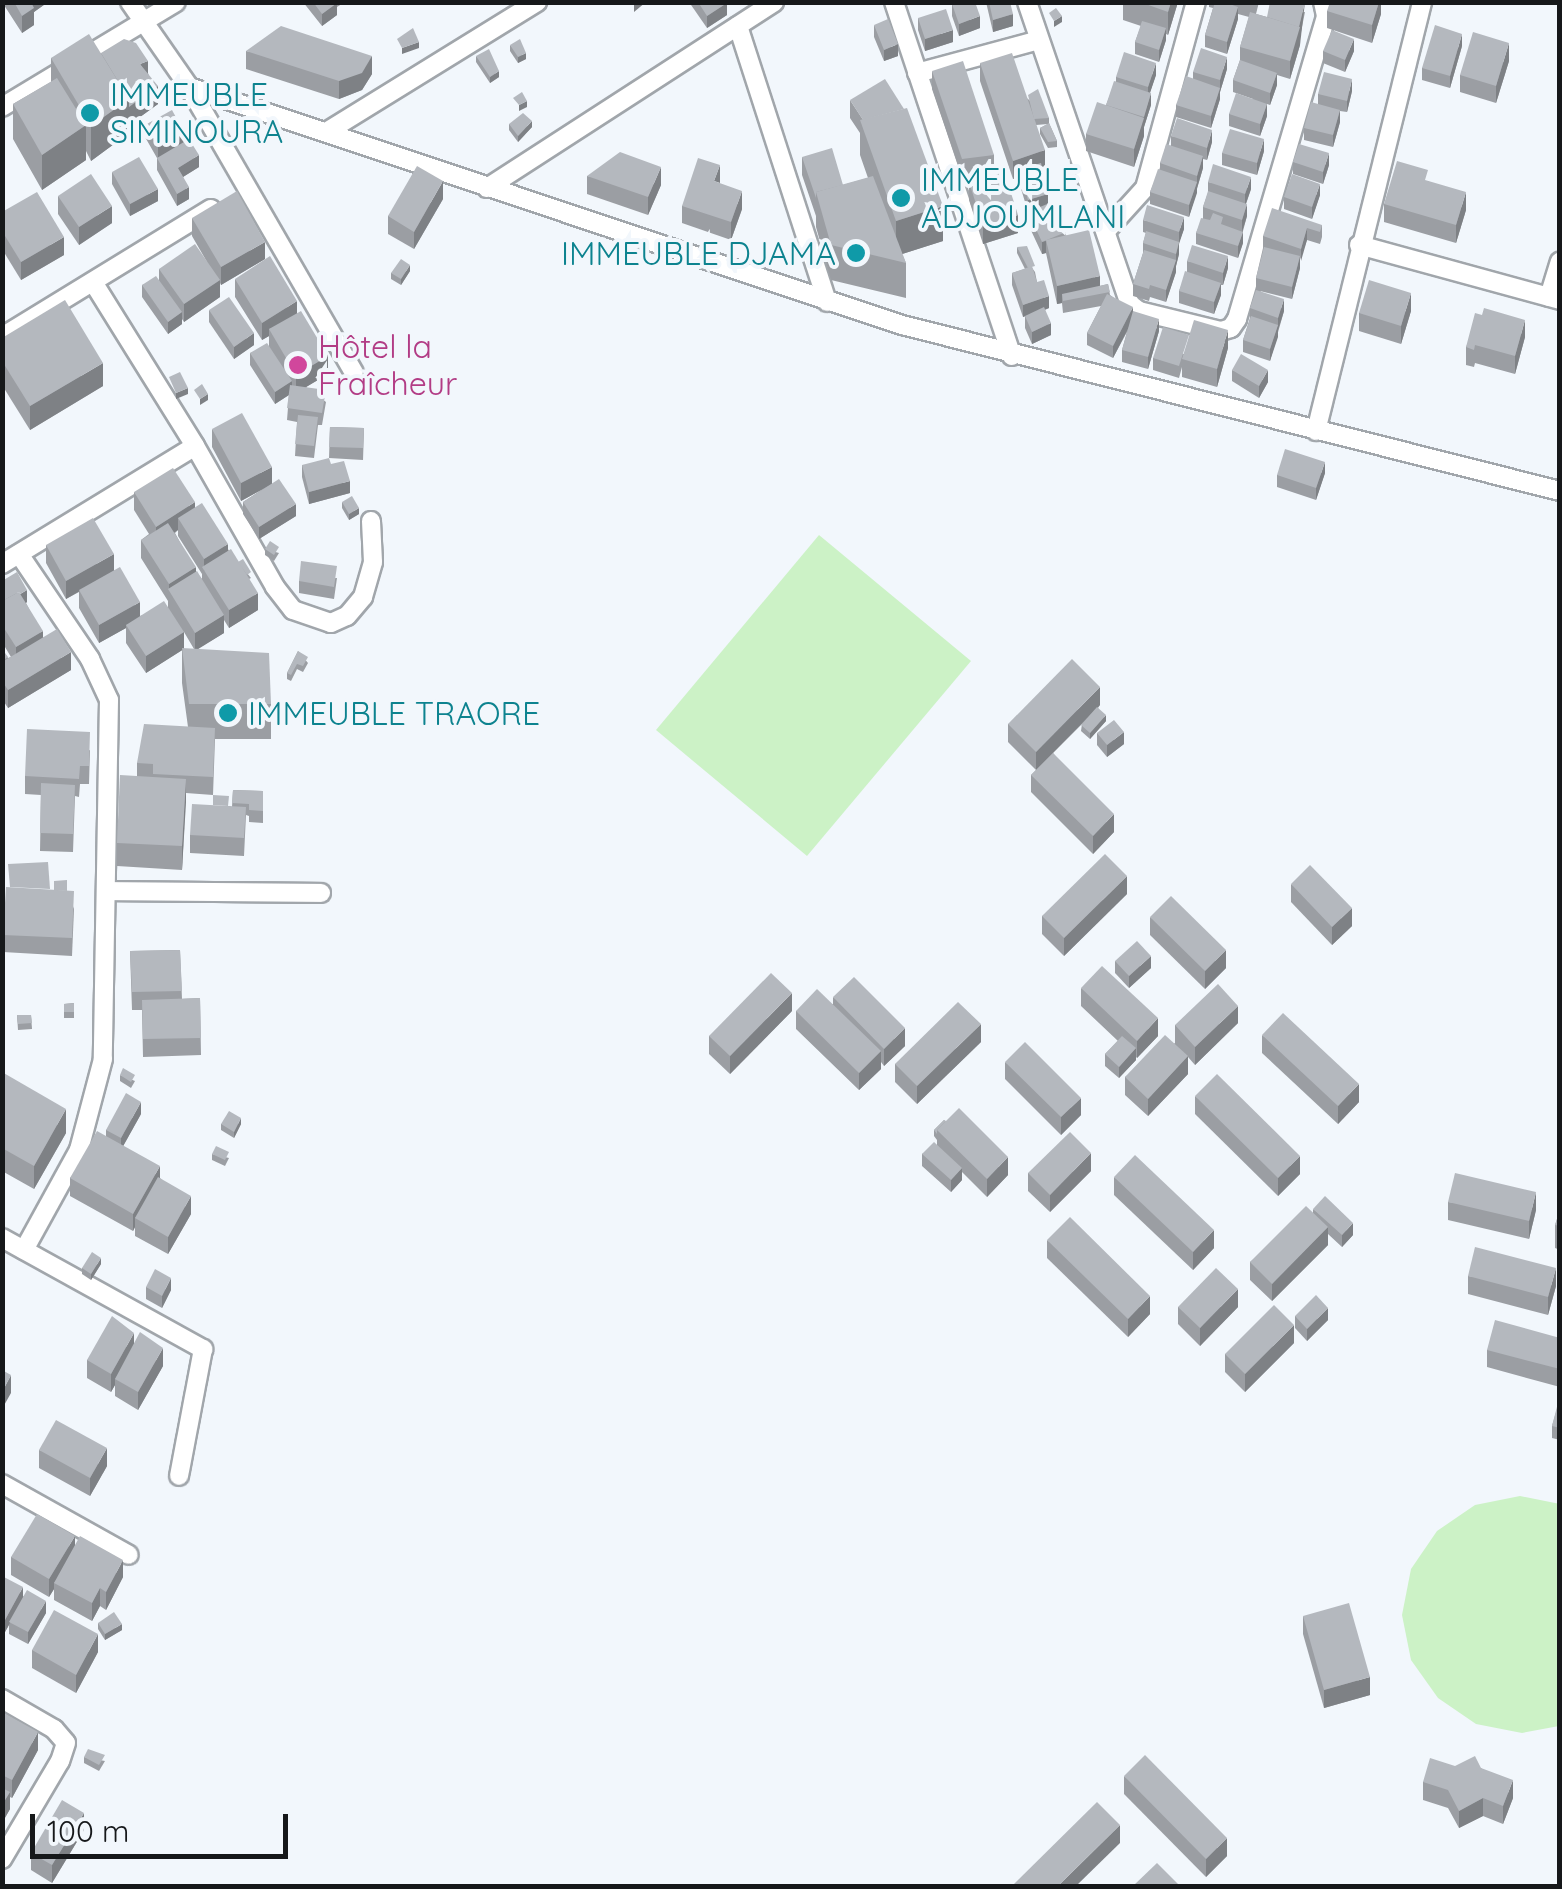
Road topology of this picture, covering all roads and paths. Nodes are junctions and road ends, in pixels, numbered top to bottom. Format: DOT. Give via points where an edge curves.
graph roads {
  1 [pos="130,2"];
  2 [pos="176,2"];
  3 [pos="537,2"];
  4 [pos="774,2"];
  5 [pos="894,2"];
  6 [pos="1027,2"];
  7 [pos="1196,2"];
  8 [pos="1323,2"];
  9 [pos="1422,2"];
  10 [pos="142,24"];
  11 [pos="738,26"];
  12 [pos="1039,40"];
  13 [pos="917,73"];
  14 [pos="188,87"];
  15 [pos="2,107"];
  16 [pos="328,131"];
  17 [pos="246,188"];
  18 [pos="487,188"];
  19 [pos="1106,231"];
  20 [pos="1359,245"];
  21 [pos="1560,262"];
  22 [pos="93,282"];
  23 [pos="1554,298"];
  24 [pos="826,302"];
  25 [pos="2,338"];
  26 [pos="1012,356"];
  27 [pos="354,373"];
  28 [pos="1316,431"];
  29 [pos="195,446"];
  30 [pos="1560,491"];
  31 [pos="371,520"];
  32 [pos="11,559"];
  33 [pos="107,891"];
  34 [pos="321,893"];
  35 [pos="2,1238"];
  36 [pos="24,1250"];
  37 [pos="179,1476"];
  38 [pos="2,1484"];
  39 [pos="129,1555"];
  40 [pos="2,1698"];
  41 [pos="2,1859"];
  1 -- 10 [label="street"];
  2 -- 10 [label="street"];
  3 -- 16 [label="street"];
  4 -- 11 [label="street"];
  5 -- 13 [label="street"];
  6 -- 12 [label="street"];
  7 -- 19 [label="street" via="1146,188"];
  8 -- 19 [label="street" via="1326,16 1231,328 1139,311 1130,304"];
  9 -- 20 [label="street"];
  10 -- 14 [label="street"];
  10 -- 15 [label="street"];
  11 -- 18 [label="street"];
  11 -- 24 [label="street"];
  12 -- 13 [label="street"];
  12 -- 19 [label="street"];
  13 -- 26 [label="street"];
  14 -- 16 [label="street"];
  14 -- 17 [label="street"];
  16 -- 18 [label="street"];
  17 -- 22 [label="street"];
  17 -- 27 [label="street"];
  18 -- 24 [label="street"];
  20 -- 23 [label="street"];
  20 -- 28 [label="street"];
  21 -- 23 [label="street"];
  22 -- 25 [label="street"];
  22 -- 29 [label="street"];
  24 -- 26 [label="street"];
  26 -- 28 [label="street"];
  28 -- 30 [label="street"];
  29 -- 31 [label="street" via="275,588 306,618 331,623 363,597 373,562"];
  29 -- 32 [label="street"];
  32 -- 33 [label="street" via="90,659 109,700"];
  33 -- 34 [label="street"];
  33 -- 36 [label="street" via="98,1089 79,1150"];
  35 -- 36 [label="street"];
  36 -- 37 [label="street" via="203,1349"];
  38 -- 39 [label="street"];
  40 -- 41 [label="street" via="66,1743"];
}
